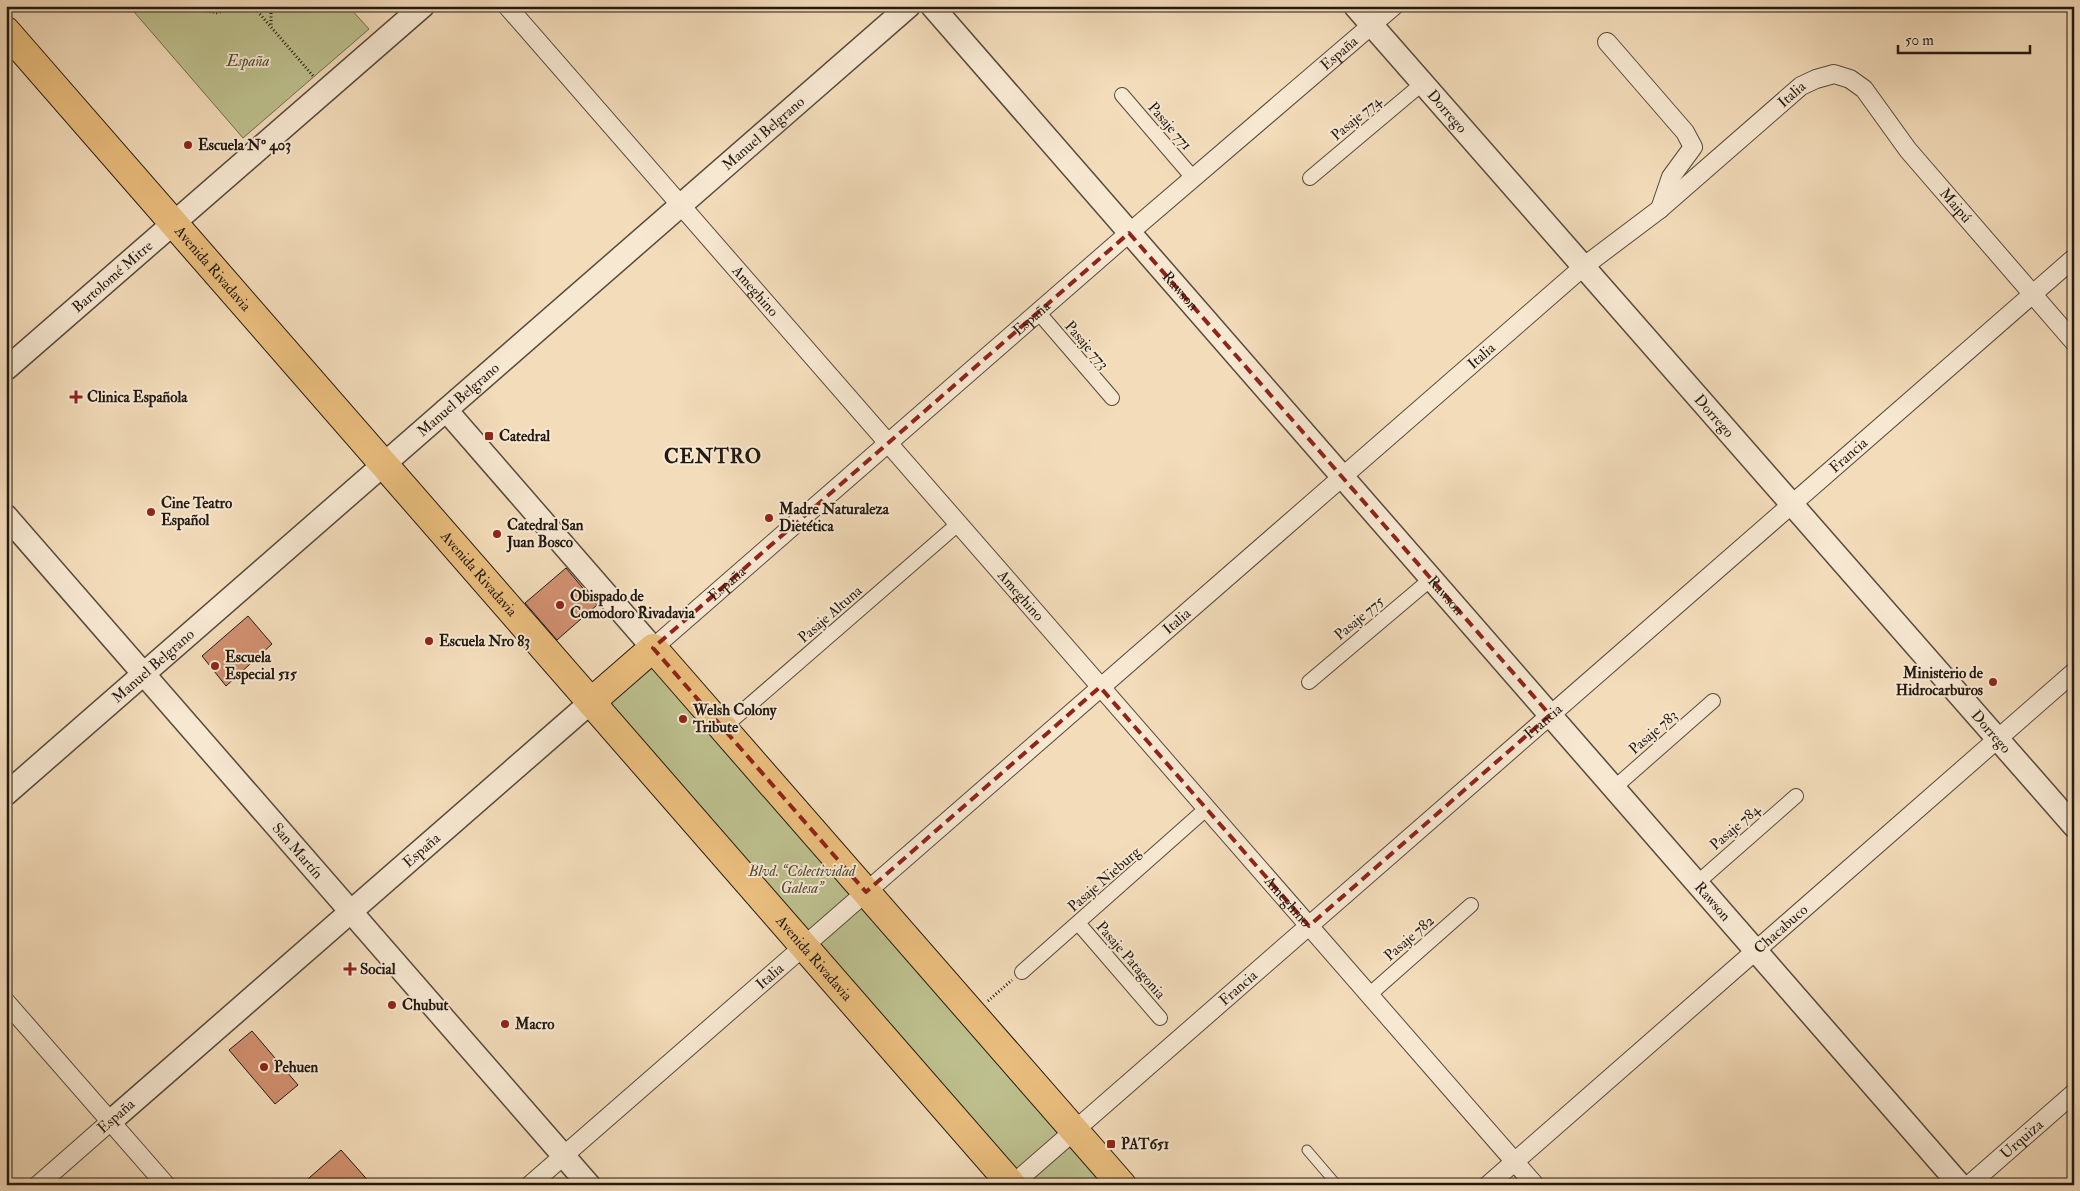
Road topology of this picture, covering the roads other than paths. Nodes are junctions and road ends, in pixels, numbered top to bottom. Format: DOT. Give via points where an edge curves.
graph roads {
  1 [pos="423,6"];
  2 [pos="507,6"];
  3 [pos="910,6"];
  4 [pos="932,6"];
  5 [pos="1355,6"];
  6 [pos="1394,6"];
  7 [pos="1373,25"];
  8 [pos="6,31"];
  9 [pos="1607,42"];
  10 [pos="1834,74"];
  11 [pos="1423,83"];
  12 [pos="1122,95"];
  13 [pos="1310,178"];
  14 [pos="1194,179"];
  15 [pos="681,206"];
  16 [pos="1660,209"];
  17 [pos="174,223"];
  18 [pos="1130,233"];
  19 [pos="2074,258"];
  20 [pos="1583,266"];
  21 [pos="2032,295"];
  22 [pos="1038,312"];
  23 [pos="2074,342"];
  24 [pos="6,370"];
  25 [pos="1112,398"];
  26 [pos="446,410"];
  27 [pos="887,444"];
  28 [pos="384,464"];
  29 [pos="1342,476"];
  30 [pos="1793,504"];
  31 [pos="6,516"];
  32 [pos="958,524"];
  33 [pos="1431,578"];
  34 [pos="653,648"];
  35 [pos="2074,672"];
  36 [pos="144,674"];
  37 [pos="1309,682"];
  38 [pos="1100,688"];
  39 [pos="1713,701"];
  40 [pos="591,702"];
  41 [pos="1550,715"];
  42 [pos="724,728"];
  43 [pos="1998,740"];
  44 [pos="1614,788"];
  45 [pos="6,794"];
  46 [pos="1796,796"];
  47 [pos="1206,809"];
  48 [pos="2074,826"];
  49 [pos="1696,883"];
  50 [pos="866,892"];
  51 [pos="1471,905"];
  52 [pos="351,912"];
  53 [pos="1078,923"];
  54 [pos="1309,926"];
  55 [pos="804,946"];
  56 [pos="1756,951"];
  57 [pos="1022,972"];
  58 [pos="1369,995"];
  59 [pos="6,1002"];
  60 [pos="1160,1018"];
  61 [pos="2074,1093"];
  62 [pos="110,1121"];
  63 [pos="1074,1130"];
  64 [pos="1307,1150"];
  65 [pos="564,1156"];
  66 [pos="1514,1162"];
  67 [pos="38,1185"];
  68 [pos="166,1185"];
  69 [pos="530,1185"];
  70 [pos="589,1185"];
  71 [pos="1012,1185"];
  72 [pos="1122,1185"];
  73 [pos="1337,1185"];
  74 [pos="1488,1185"];
  75 [pos="1535,1185"];
  76 [pos="1960,1185"];
  77 [pos="1969,1185"];
  1 -- 17 [label="street, Bartolomé Mitre"];
  2 -- 15 [label="street, Ameghino"];
  3 -- 15 [label="street, Manuel Belgrano"];
  4 -- 18 [label="street, Rawson"];
  5 -- 7 [label="street, Dorrego"];
  6 -- 7 [label="street, España"];
  7 -- 11 [label="street, Dorrego"];
  7 -- 14 [label="street, España"];
  8 -- 17 [label="main road, Avenida Rivadavia"];
  9 -- 16 [label="street" via="1686,132 1693,147 1671,177"];
  10 -- 16 [label="street, Italia" via="1801,86"];
  10 -- 21 [label="street, Maipú" via="1850,79 1864,89 1908,150"];
  11 -- 13 [label="street, Pasaje 774"];
  11 -- 20 [label="street, Dorrego"];
  12 -- 14 [label="street, Pasaje 771"];
  14 -- 18 [label="street, España"];
  15 -- 26 [label="street, Manuel Belgrano"];
  15 -- 27 [label="street, Ameghino"];
  16 -- 20 [label="street, Italia"];
  17 -- 24 [label="street, Bartolomé Mitre"];
  17 -- 28 [label="main road, Avenida Rivadavia"];
  18 -- 22 [label="street, España"];
  18 -- 29 [label="street, Rawson"];
  19 -- 21 [label="street, Francia"];
  20 -- 29 [label="street, Italia"];
  20 -- 30 [label="street, Dorrego"];
  21 -- 23 [label="street, Maipú"];
  21 -- 30 [label="street, Francia"];
  22 -- 25 [label="street, Pasaje 773"];
  22 -- 27 [label="street, España"];
  26 -- 28 [label="street, Manuel Belgrano"];
  26 -- 34 [label="street"];
  27 -- 32 [label="street, Ameghino"];
  27 -- 34 [label="street, España"];
  28 -- 36 [label="street, Manuel Belgrano"];
  28 -- 40 [label="main road, Avenida Rivadavia"];
  29 -- 33 [label="street, Rawson"];
  29 -- 38 [label="street, Italia"];
  30 -- 41 [label="street, Francia"];
  30 -- 43 [label="street, Dorrego"];
  31 -- 36 [label="street, San Martín"];
  32 -- 38 [label="street, Ameghino"];
  32 -- 42 [label="street, Pasaje Altuna"];
  33 -- 37 [label="street, Pasaje 775"];
  33 -- 41 [label="street, Rawson"];
  34 -- 40 [label="main road, España"];
  34 -- 42 [label="main road"];
  35 -- 43 [label="street, Chacabuco"];
  36 -- 45 [label="street, Manuel Belgrano"];
  36 -- 52 [label="street, San Martín"];
  38 -- 47 [label="street, Ameghino"];
  38 -- 50 [label="street, Italia"];
  39 -- 44 [label="street, Pasaje 783"];
  40 -- 52 [label="street, España"];
  40 -- 55 [label="main road, Avenida Rivadavia"];
  41 -- 44 [label="street, Rawson"];
  41 -- 54 [label="street, Francia"];
  42 -- 50 [label="main road"];
  43 -- 48 [label="street, Dorrego"];
  43 -- 56 [label="street, Chacabuco"];
  44 -- 49 [label="street, Rawson"];
  46 -- 49 [label="street, Pasaje 784"];
  47 -- 53 [label="street, Pasaje Nieburg"];
  47 -- 54 [label="street, Ameghino"];
  49 -- 56 [label="street, Rawson"];
  50 -- 55 [label="street, Italia"];
  50 -- 63 [label="main road"];
  51 -- 58 [label="street, Pasaje 782"];
  52 -- 62 [label="street, España"];
  52 -- 65 [label="street, San Martín"];
  53 -- 57 [label="street, Pasaje Nieburg"];
  53 -- 60 [label="street, Pasaje Patagonia"];
  54 -- 58 [label="street, Ameghino"];
  54 -- 63 [label="street, Francia"];
  55 -- 65 [label="street, Italia"];
  55 -- 71 [label="main road, Avenida Rivadavia"];
  56 -- 66 [label="street, Chacabuco"];
  56 -- 76 [label="street, Rawson"];
  58 -- 66 [label="street, Ameghino"];
  59 -- 62 [label="street"];
  61 -- 77 [label="street, Urquiza"];
  62 -- 67 [label="street, España"];
  62 -- 68 [label="street"];
  63 -- 71 [label="street, Francia"];
  63 -- 72 [label="main road"];
  64 -- 73 [label="lane"];
  65 -- 69 [label="street, Italia"];
  65 -- 70 [label="street, San Martín"];
  66 -- 74 [label="street, Chacabuco"];
  66 -- 75 [label="street, Ameghino"];
}
